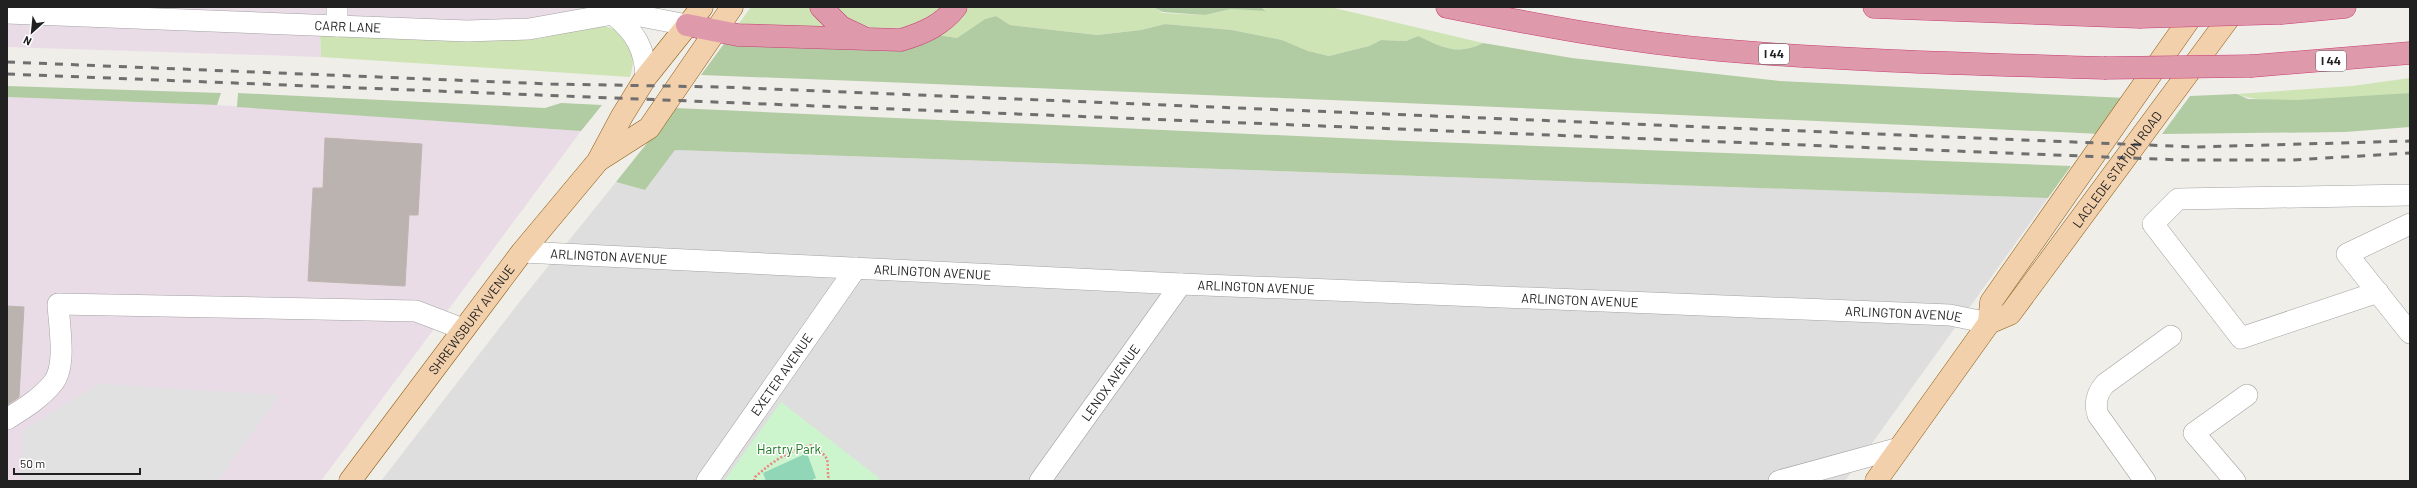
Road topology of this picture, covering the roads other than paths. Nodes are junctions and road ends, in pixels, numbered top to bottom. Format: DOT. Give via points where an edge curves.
graph roads {
  1 [pos="702,7"];
  2 [pos="732,7"];
  3 [pos="821,7"];
  4 [pos="956,7"];
  5 [pos="1447,7"];
  6 [pos="1874,7"];
  7 [pos="2198,7"];
  8 [pos="2237,7"];
  9 [pos="2345,7"];
  10 [pos="7,13"];
  11 [pos="200,14"];
  12 [pos="613,14"];
  13 [pos="337,17"];
  14 [pos="687,25"];
  15 [pos="715,31"];
  16 [pos="867,39"];
  17 [pos="2410,53"];
  18 [pos="646,77"];
  19 [pos="598,161"];
  20 [pos="2410,195"];
  21 [pos="2410,224"];
  22 [pos="522,252"];
  23 [pos="856,268"];
  24 [pos="1181,284"];
  25 [pos="2378,292"];
  26 [pos="1989,324"];
  27 [pos="463,329"];
  28 [pos="2410,333"];
  29 [pos="2170,336"];
  30 [pos="2247,395"];
  31 [pos="7,419"];
  32 [pos="1899,448"];
  33 [pos="350,481"];
  34 [pos="707,481"];
  35 [pos="1040,481"];
  36 [pos="1779,481"];
  37 [pos="1876,481"];
  38 [pos="2145,481"];
  39 [pos="2235,481"];
  1 -- 14 [label="main road, SHREWSBURY AVENUE"];
  2 -- 15 [label="main road, SHREWSBURY AVENUE"];
  3 -- 16 [label="highway" via="841,27"];
  4 -- 16 [label="highway" via="947,19 922,34 902,40"];
  5 -- 17 [label="highway, I 44, bridge" via="1551,28 1718,50 1904,61 2104,68 2252,66"];
  6 -- 9 [label="highway, bridge" via="2139,17 2282,13"];
  7 -- 26 [label="main road, LACLEDE STATION ROAD" via="1991,302"];
  8 -- 26 [label="main road, LACLEDE STATION ROAD" via="2010,314"];
  10 -- 11 [label="street, CARR LANE"];
  11 -- 13 [label="street, CARR LANE"];
  12 -- 13 [label="street, CARR LANE" via="529,29 467,31"];
  12 -- 14 [label="street, CARR LANE" via="630,14"];
  12 -- 18 [label="street" via="637,38 645,60"];
  14 -- 15 [label="highway"];
  14 -- 18 [label="main road, SHREWSBURY AVENUE"];
  15 -- 16 [label="highway" via="738,35"];
  15 -- 19 [label="main road, SHREWSBURY AVENUE" via="649,128"];
  18 -- 19 [label="main road, SHREWSBURY AVENUE"];
  19 -- 22 [label="main road, SHREWSBURY AVENUE"];
  20 -- 25 [label="street" via="2178,199 2154,224 2241,338"];
  21 -- 25 [label="street" via="2347,254"];
  22 -- 23 [label="street, ARLINGTON AVENUE"];
  22 -- 27 [label="main road, SHREWSBURY AVENUE"];
  23 -- 24 [label="street, ARLINGTON AVENUE"];
  23 -- 34 [label="street, EXETER AVENUE"];
  24 -- 26 [label="street, ARLINGTON AVENUE" via="1950,315"];
  24 -- 35 [label="street, LENOX AVENUE"];
  25 -- 28 [label="street"];
  26 -- 32 [label="main road, LACLEDE STATION ROAD"];
  27 -- 31 [label="street" via="416,311 58,304 61,360 54,382 36,399"];
  27 -- 33 [label="main road, SHREWSBURY AVENUE"];
  29 -- 38 [label="street" via="2105,384 2096,400 2095,408 2098,415"];
  30 -- 39 [label="street" via="2194,433"];
  32 -- 36 [label="street"];
  32 -- 37 [label="main road, LACLEDE STATION ROAD"];
}
